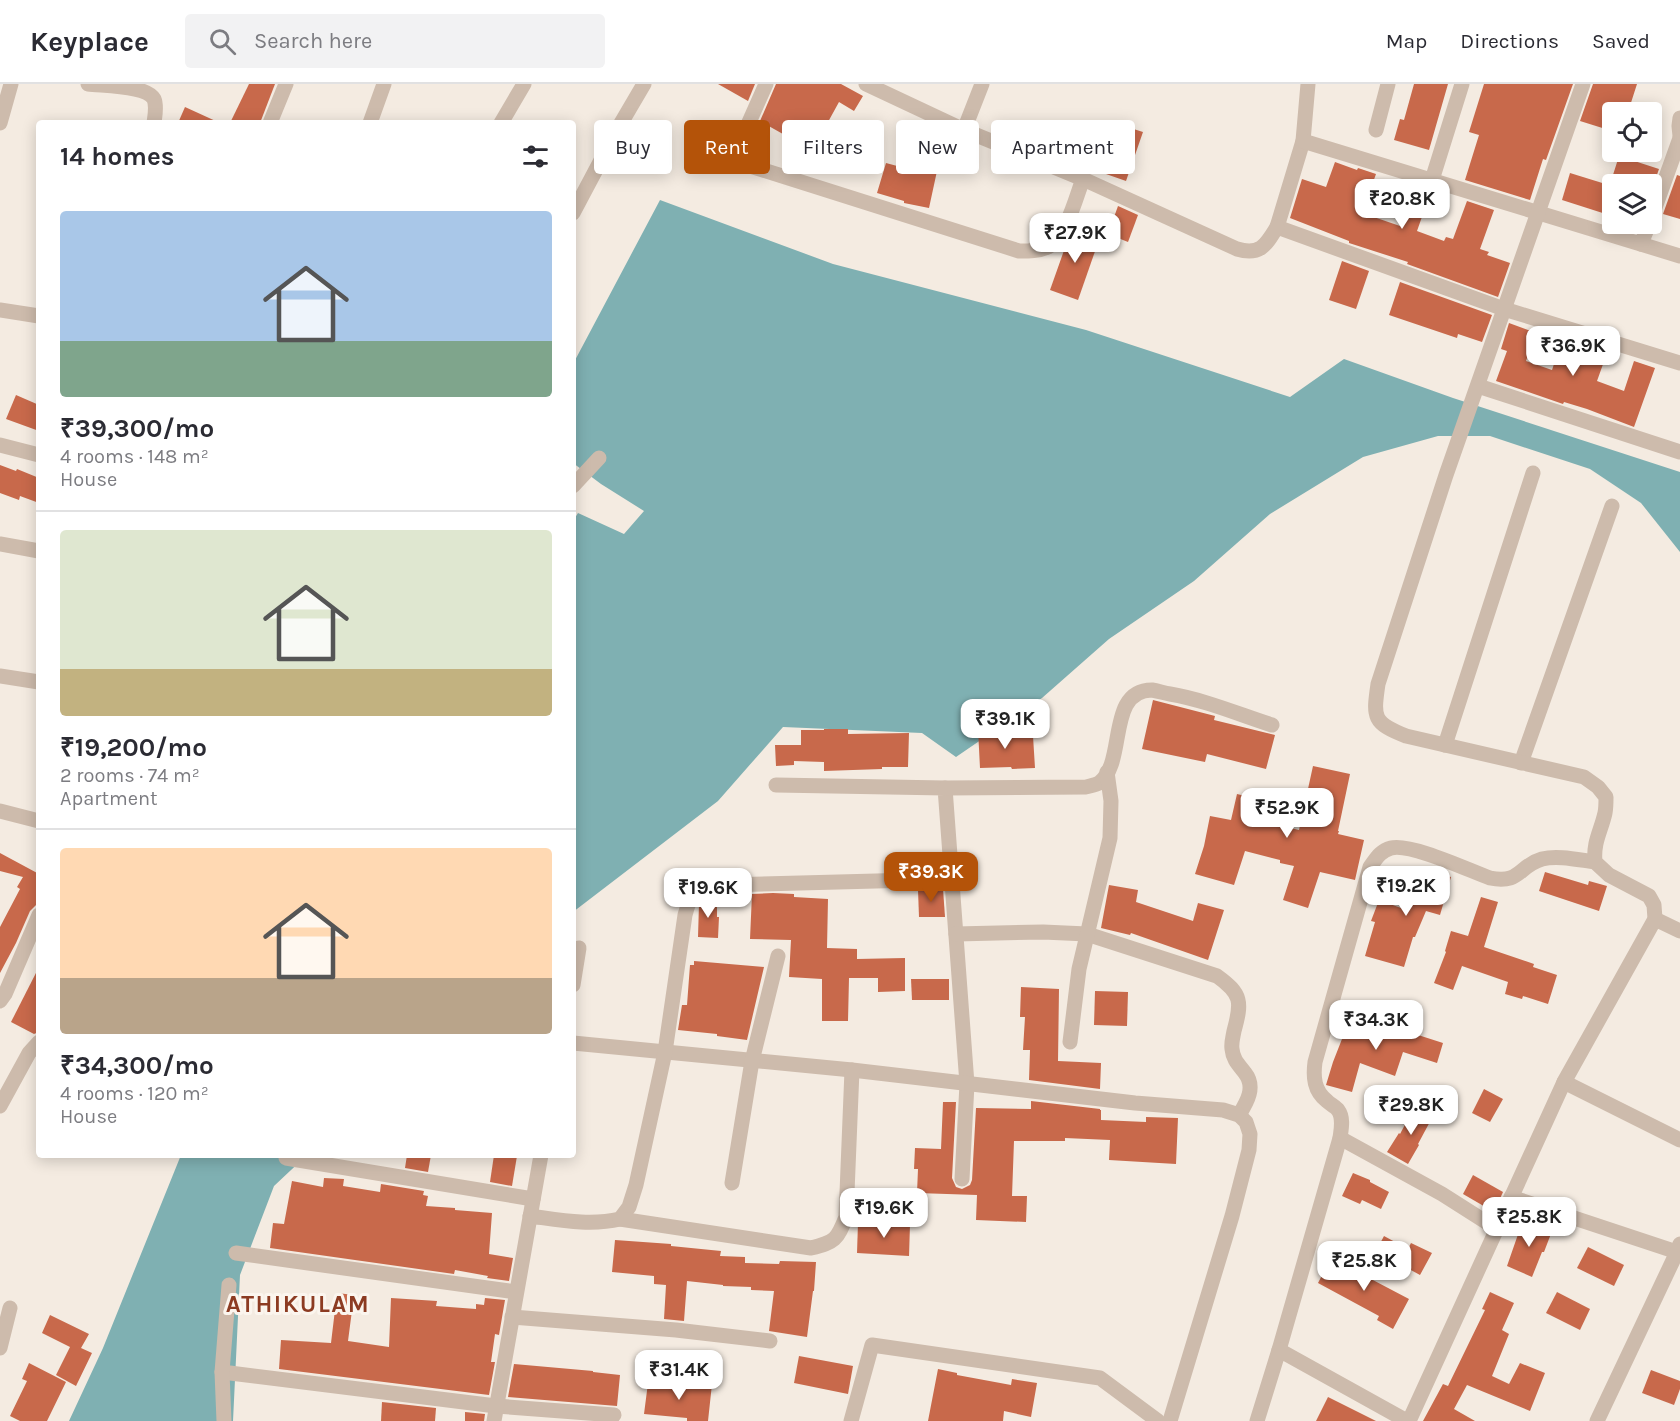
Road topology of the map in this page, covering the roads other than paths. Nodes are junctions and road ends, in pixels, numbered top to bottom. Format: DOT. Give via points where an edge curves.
graph roads {
  1 [pos="11,84"];
  2 [pos="88,84"];
  3 [pos="286,84"];
  4 [pos="384,84"];
  5 [pos="524,84"];
  6 [pos="644,84"];
  7 [pos="766,84"];
  8 [pos="866,84"];
  9 [pos="982,84"];
  10 [pos="1308,84"];
  11 [pos="1388,84"];
  12 [pos="1462,84"];
  13 [pos="1583,84"];
  14 [pos="1680,118"];
  15 [pos="154,120"];
  16 [pos="271,120"];
  17 [pos="371,120"];
  18 [pos="503,120"];
  19 [pos="943,120"];
  20 [pos="968,120"];
  21 [pos="0,123"];
  22 [pos="1376,130"];
  23 [pos="979,136"];
  24 [pos="1680,137"];
  25 [pos="1302,141"];
  26 [pos="1083,179"];
  27 [pos="1432,180"];
  28 [pos="1662,188"];
  29 [pos="576,207"];
  30 [pos="1538,212"];
  31 [pos="1277,227"];
  32 [pos="1645,234"];
  33 [pos="1641,244"];
  34 [pos="1680,256"];
  35 [pos="1504,309"];
  36 [pos="0,310"];
  37 [pos="36,316"];
  38 [pos="1680,363"];
  39 [pos="1478,386"];
  40 [pos="0,445"];
  41 [pos="1680,452"];
  42 [pos="36,453"];
  43 [pos="599,458"];
  44 [pos="1533,473"];
  45 [pos="576,483"];
  46 [pos="1612,506"];
  47 [pos="0,544"];
  48 [pos="36,550"];
  49 [pos="0,676"];
  50 [pos="36,682"];
  51 [pos="1272,725"];
  52 [pos="1445,745"];
  53 [pos="1521,763"];
  54 [pos="1107,772"];
  55 [pos="776,785"];
  56 [pos="945,788"];
  57 [pos="0,811"];
  58 [pos="36,819"];
  59 [pos="1595,862"];
  60 [pos="952,879"];
  61 [pos="1655,919"];
  62 [pos="36,922"];
  63 [pos="1680,931"];
  64 [pos="956,934"];
  65 [pos="1088,934"];
  66 [pos="579,948"];
  67 [pos="778,956"];
  68 [pos="576,966"];
  69 [pos="0,1001"];
  70 [pos="1071,1042"];
  71 [pos="576,1043"];
  72 [pos="36,1045"];
  73 [pos="665,1052"];
  74 [pos="752,1060"];
  75 [pos="852,1070"];
  76 [pos="1564,1082"];
  77 [pos="967,1084"];
  78 [pos="0,1107"];
  79 [pos="1239,1115"];
  80 [pos="1340,1138"];
  81 [pos="1680,1140"];
  82 [pos="286,1158"];
  83 [pos="540,1158"];
  84 [pos="962,1179"];
  85 [pos="732,1183"];
  86 [pos="1511,1197"];
  87 [pos="533,1199"];
  88 [pos="530,1216"];
  89 [pos="621,1219"];
  90 [pos="1497,1229"];
  91 [pos="1679,1250"];
  92 [pos="236,1253"];
  93 [pos="230,1285"];
  94 [pos="516,1292"];
  95 [pos="10,1308"];
  96 [pos="512,1317"];
  97 [pos="770,1341"];
  98 [pos="0,1348"];
  99 [pos="1279,1350"];
  100 [pos="222,1372"];
  101 [pos="495,1413"];
  102 [pos="614,1415"];
  103 [pos="224,1421"];
  104 [pos="852,1421"];
  105 [pos="1158,1421"];
  106 [pos="1170,1421"];
  107 [pos="1257,1421"];
  108 [pos="1408,1421"];
  109 [pos="1597,1421"];
  1 -- 21 [label="street"];
  2 -- 15 [label="street" via="150,94 155,101"];
  3 -- 16 [label="street"];
  4 -- 17 [label="street"];
  5 -- 18 [label="street"];
  6 -- 29 [label="street"];
  7 -- 26 [label="street" via="746,129 741,163 1019,251 1051,246 1063,232"];
  8 -- 19 [label="street"];
  9 -- 20 [label="street"];
  10 -- 25 [label="street"];
  11 -- 22 [label="street"];
  12 -- 27 [label="street"];
  13 -- 30 [label="street"];
  14 -- 24 [label="street"];
  23 -- 26 [label="street"];
  24 -- 28 [label="street"];
  25 -- 27 [label="street"];
  25 -- 31 [label="street"];
  26 -- 31 [label="street" via="1245,252 1266,245"];
  27 -- 30 [label="street"];
  30 -- 33 [label="street"];
  30 -- 35 [label="street"];
  31 -- 35 [label="street"];
  32 -- 33 [label="street"];
  33 -- 34 [label="street"];
  35 -- 38 [label="street"];
  35 -- 39 [label="street"];
  36 -- 37 [label="street"];
  39 -- 41 [label="street"];
  39 -- 52 [label="street" via="1382,673 1375,705 1377,718 1386,728"];
  40 -- 42 [label="street"];
  43 -- 45 [label="street"];
  44 -- 52 [label="street"];
  46 -- 53 [label="street"];
  47 -- 48 [label="street"];
  49 -- 50 [label="street"];
  51 -- 54 [label="street" via="1187,697 1152,690 1137,693 1121,718"];
  52 -- 53 [label="street"];
  53 -- 59 [label="street" via="1584,777 1606,797"];
  54 -- 56 [label="street" via="1099,783 1086,787"];
  54 -- 65 [label="street" via="1110,838"];
  55 -- 56 [label="street"];
  56 -- 60 [label="street"];
  57 -- 58 [label="street"];
  59 -- 61 [label="street" via="1649,896"];
  59 -- 80 [label="street" via="1542,859 1510,879 1500,880 1416,850 1391,848 1379,854 1370,867 1313,1076 1323,1099 1340,1111"];
  60 -- 64 [label="street"];
  60 -- 73 [label="street" via="721,885 694,893 685,915"];
  61 -- 63 [label="street"];
  61 -- 76 [label="street"];
  62 -- 69 [label="street"];
  64 -- 65 [label="street"];
  64 -- 77 [label="street"];
  65 -- 70 [label="street" via="1079,969"];
  65 -- 79 [label="street" via="1217,976 1237,994 1240,1003 1232,1049 1251,1086"];
  66 -- 68 [label="street"];
  67 -- 74 [label="street"];
  71 -- 73 [label="street"];
  72 -- 78 [label="street"];
  73 -- 74 [label="street"];
  73 -- 89 [label="street" via="636,1185"];
  74 -- 75 [label="street"];
  74 -- 85 [label="street"];
  75 -- 77 [label="street"];
  75 -- 89 [label="street" via="846,1217 830,1244 811,1248"];
  76 -- 81 [label="street"];
  76 -- 86 [label="street"];
  77 -- 79 [label="street" via="1223,1110"];
  77 -- 84 [label="street"];
  79 -- 106 [label="street" via="1250,1134 1249,1150"];
  80 -- 90 [label="street"];
  80 -- 99 [label="street"];
  82 -- 87 [label="street"];
  83 -- 87 [label="street"];
  86 -- 90 [label="street"];
  86 -- 91 [label="street"];
  87 -- 88 [label="street"];
  88 -- 89 [label="street" via="573,1222"];
  88 -- 94 [label="street"];
  90 -- 108 [label="street"];
  91 -- 109 [label="street"];
  92 -- 94 [label="street"];
  93 -- 100 [label="street"];
  94 -- 96 [label="street"];
  95 -- 98 [label="street"];
  96 -- 97 [label="street"];
  96 -- 101 [label="street"];
  99 -- 107 [label="street"];
  99 -- 108 [label="street"];
  100 -- 101 [label="street"];
  100 -- 103 [label="street"];
  101 -- 102 [label="street"];
  104 -- 105 [label="street" via="872,1345 1100,1378"];
}
